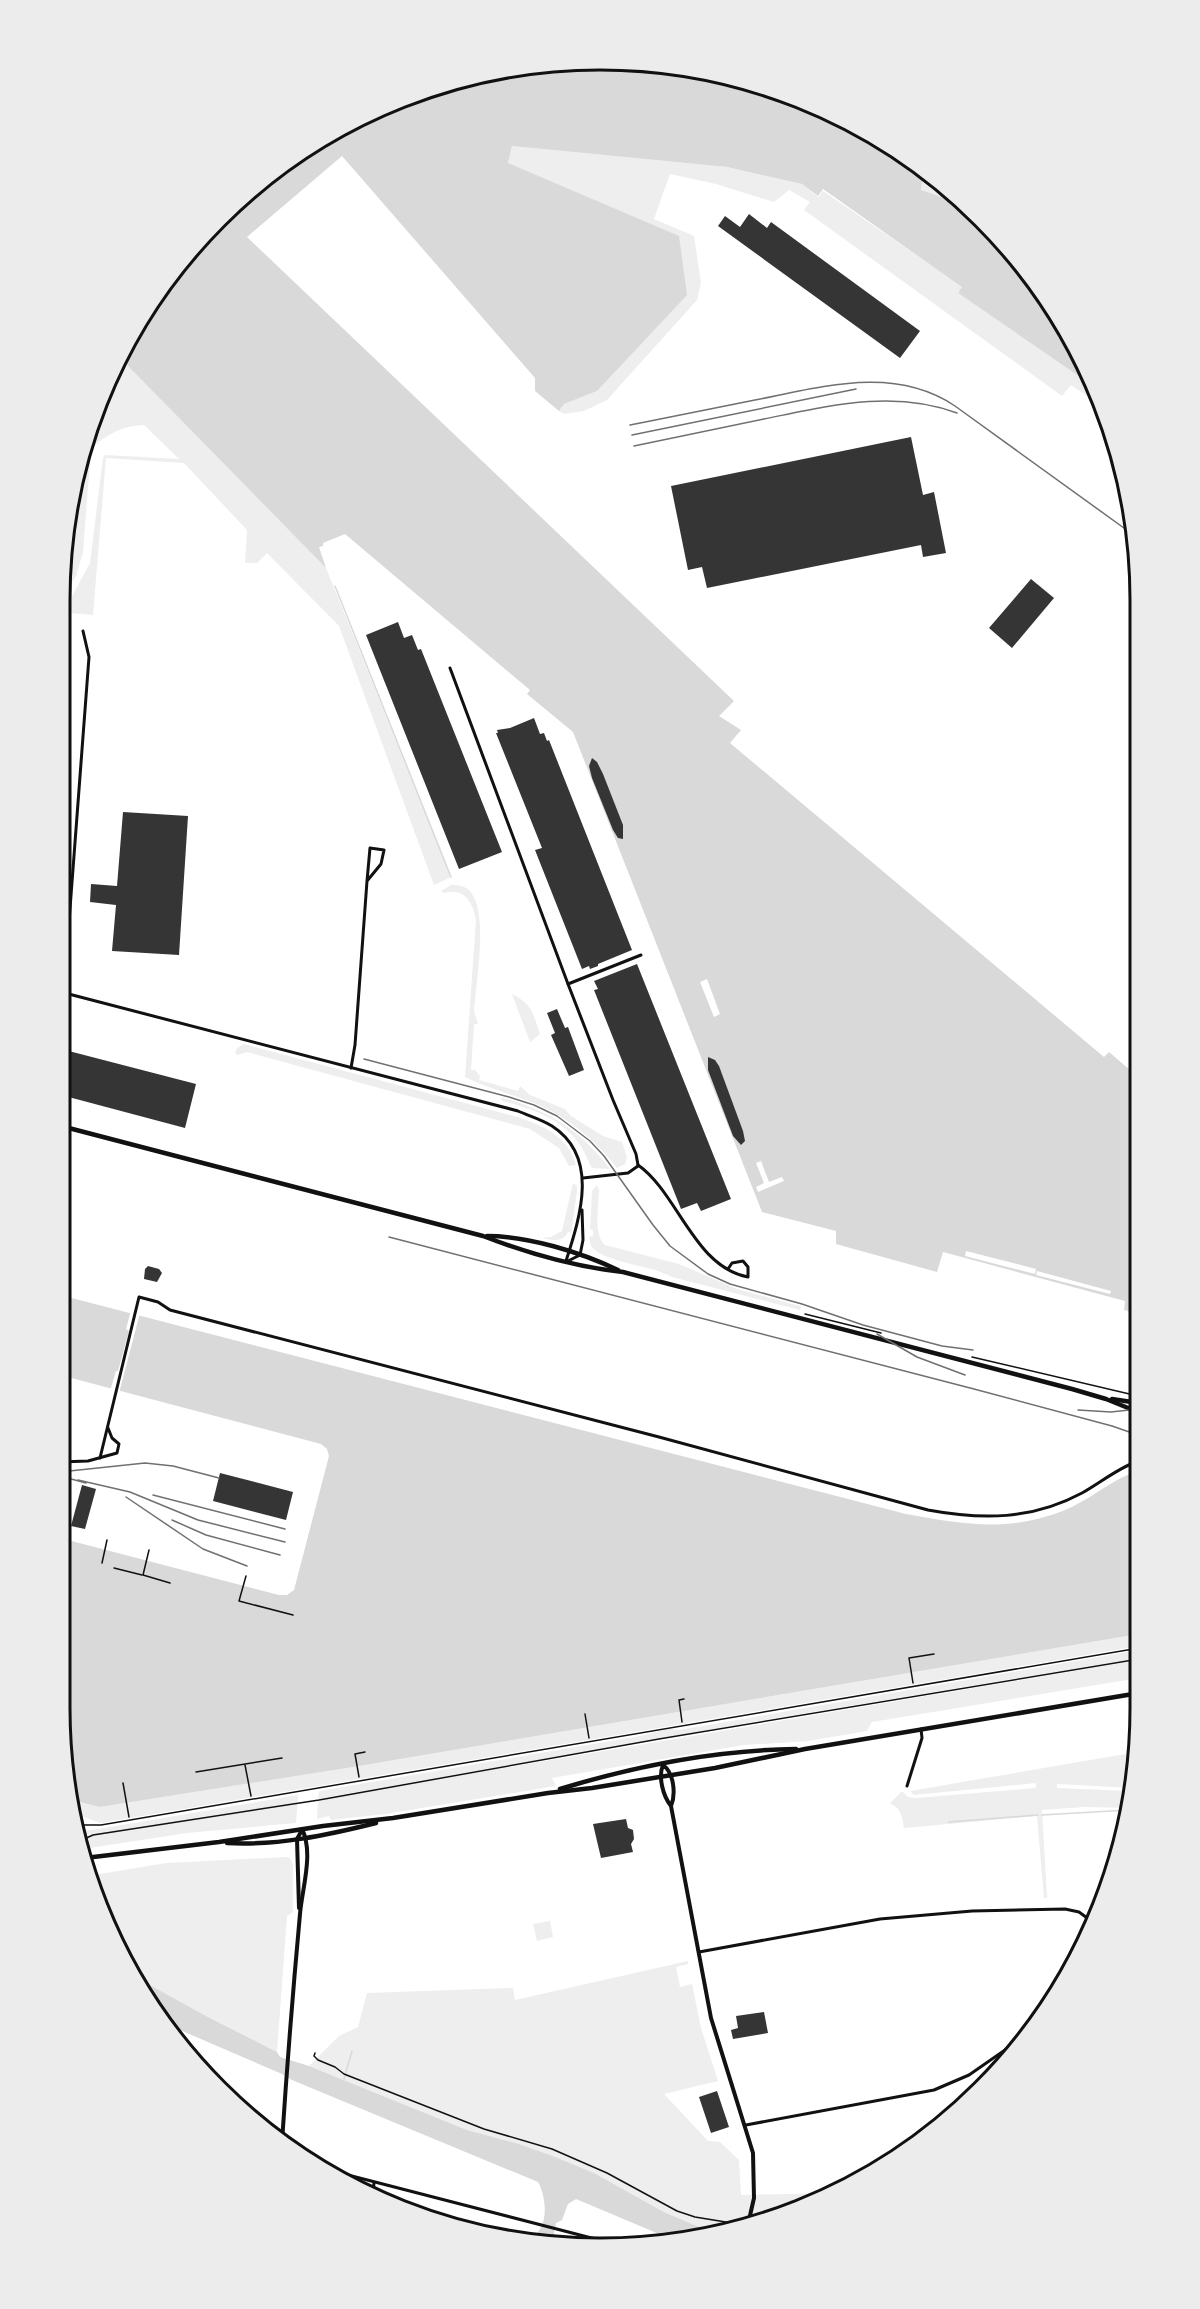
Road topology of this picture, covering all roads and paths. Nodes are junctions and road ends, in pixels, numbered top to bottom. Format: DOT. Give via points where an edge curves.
graph roads {
  1 [pos="83,631"];
  2 [pos="450,668"];
  3 [pos="367,881"];
  4 [pos="70,909"];
  5 [pos="641,955"];
  6 [pos="568,984"];
  7 [pos="70,994"];
  8 [pos="351,1068"];
  9 [pos="70,1128"];
  10 [pos="638,1165"];
  11 [pos="583,1178"];
  12 [pos="582,1204"];
  13 [pos="483,1236"];
  14 [pos="569,1252"];
  15 [pos="580,1255"];
  16 [pos="566,1261"];
  17 [pos="728,1269"];
  18 [pos="623,1272"];
  19 [pos="806,1313"];
  20 [pos="883,1334"];
  21 [pos="966,1356"];
  22 [pos="1130,1394"];
  23 [pos="1106,1399"];
  24 [pos="1130,1402"];
  25 [pos="1130,1409"];
  26 [pos="107,1426"];
  27 [pos="112,1438"];
  28 [pos="104,1441"];
  29 [pos="100,1458"];
  30 [pos="70,1462"];
  31 [pos="1130,1465"];
  32 [pos="107,1540"];
  33 [pos="149,1550"];
  34 [pos="102,1563"];
  35 [pos="114,1568"];
  36 [pos="143,1575"];
  37 [pos="246,1576"];
  38 [pos="170,1583"];
  39 [pos="293,1615"];
  40 [pos="1130,1650"];
  41 [pos="934,1654"];
  42 [pos="1130,1660"];
  43 [pos="914,1687"];
  44 [pos="1130,1695"];
  45 [pos="684,1699"];
  46 [pos="585,1714"];
  47 [pos="683,1726"];
  48 [pos="921,1730"];
  49 [pos="590,1742"];
  50 [pos="805,1749"];
  51 [pos="364,1752"];
  52 [pos="282,1758"];
  53 [pos="245,1764"];
  54 [pos="663,1765"];
  55 [pos="196,1772"];
  56 [pos="671,1775"];
  57 [pos="661,1777"];
  58 [pos="360,1781"];
  59 [pos="123,1783"];
  60 [pos="907,1786"];
  61 [pos="548,1793"];
  62 [pos="251,1800"];
  63 [pos="671,1806"];
  64 [pos="393,1818"];
  65 [pos="130,1820"];
  66 [pos="84,1825"];
  67 [pos="302,1829"];
  68 [pos="306,1837"];
  69 [pos="87,1838"];
  70 [pos="297,1839"];
  71 [pos="219,1842"];
  72 [pos="92,1857"];
  73 [pos="300,1912"];
  74 [pos="1087,1918"];
  75 [pos="699,1952"];
  76 [pos="1004,2051"];
  77 [pos="315,2053"];
  78 [pos="746,2125"];
  79 [pos="283,2132"];
  80 [pos="350,2176"];
  81 [pos="374,2182"];
  82 [pos="374,2187"];
  83 [pos="750,2216"];
  84 [pos="730,2222"];
  85 [pos="590,2238"];
  1 -- 4 [label="street" via="89,657"];
  2 -- 6 [label="street"];
  3 -- 3 [label="street" via="381,864 384,849 370,848"];
  3 -- 8 [label="street"];
  5 -- 6 [label="street"];
  6 -- 10 [label="street"];
  7 -- 8 [label="street"];
  8 -- 11 [label="street" via="537,1118 572,1144"];
  9 -- 13 [label="main road"];
  10 -- 11 [label="street" via="628,1173"];
  10 -- 17 [label="street" via="660,1185 685,1227"];
  11 -- 12 [label="street"];
  12 -- 14 [label="street"];
  12 -- 15 [label="street"];
  13 -- 14 [label="main road" via="507,1236"];
  13 -- 16 [label="main road"];
  14 -- 15 [label="main road"];
  14 -- 16 [label="street"];
  15 -- 16 [label="street"];
  15 -- 18 [label="main road"];
  16 -- 18 [label="main road"];
  17 -- 17 [label="street" via="742,1276 748,1277 743,1261 732,1263"];
  18 -- 23 [label="main road"];
  19 -- 20 [label="path"];
  21 -- 22 [label="path"];
  23 -- 24 [label="main road"];
  23 -- 25 [label="main road"];
  26 -- 27 [label="street"];
  26 -- 28 [label="street"];
  26 -- 31 [label="street" via="139,1297 170,1310 957,1515 1016,1516 1039,1511 1066,1501"];
  27 -- 28 [label="street"];
  27 -- 29 [label="street" via="119,1444 117,1453"];
  28 -- 29 [label="street"];
  29 -- 30 [label="street"];
  32 -- 34 [label="path"];
  33 -- 36 [label="path"];
  35 -- 36 [label="path"];
  36 -- 38 [label="path"];
  37 -- 39 [label="path" via="239,1601"];
  40 -- 43 [label="lane"];
  41 -- 43 [label="path" via="909,1658"];
  42 -- 69 [label="path"];
  43 -- 47 [label="lane"];
  44 -- 48 [label="main road"];
  45 -- 47 [label="path" via="679,1700"];
  46 -- 49 [label="path"];
  47 -- 49 [label="lane"];
  48 -- 50 [label="main road"];
  48 -- 60 [label="street"];
  49 -- 58 [label="lane"];
  50 -- 54 [label="main road" via="762,1750"];
  50 -- 56 [label="main road"];
  51 -- 58 [label="path" via="355,1754"];
  52 -- 53 [label="path"];
  53 -- 55 [label="path"];
  53 -- 62 [label="path"];
  54 -- 56 [label="street"];
  54 -- 57 [label="street"];
  54 -- 61 [label="main road"];
  56 -- 57 [label="main road"];
  56 -- 63 [label="street"];
  57 -- 61 [label="main road"];
  57 -- 63 [label="street"];
  58 -- 62 [label="lane"];
  59 -- 65 [label="path"];
  61 -- 64 [label="main road"];
  62 -- 65 [label="lane"];
  63 -- 75 [label="street"];
  64 -- 67 [label="main road"];
  64 -- 68 [label="main road"];
  65 -- 66 [label="lane"];
  67 -- 68 [label="street"];
  67 -- 70 [label="street"];
  67 -- 71 [label="main road"];
  68 -- 70 [label="main road"];
  68 -- 73 [label="street"];
  70 -- 71 [label="main road"];
  70 -- 73 [label="street"];
  71 -- 72 [label="main road"];
  73 -- 79 [label="street"];
  74 -- 75 [label="street" via="1065,1909 969,1911 880,1919"];
  75 -- 78 [label="street" via="711,2018"];
  76 -- 78 [label="street" via="969,2075 934,2090"];
  77 -- 84 [label="path" via="318,2060 348,2076 484,2129 552,2149 677,2211"];
  78 -- 83 [label="street" via="755,2175"];
  80 -- 81 [label="street"];
  81 -- 82 [label="street"];
  81 -- 85 [label="street"];
}
